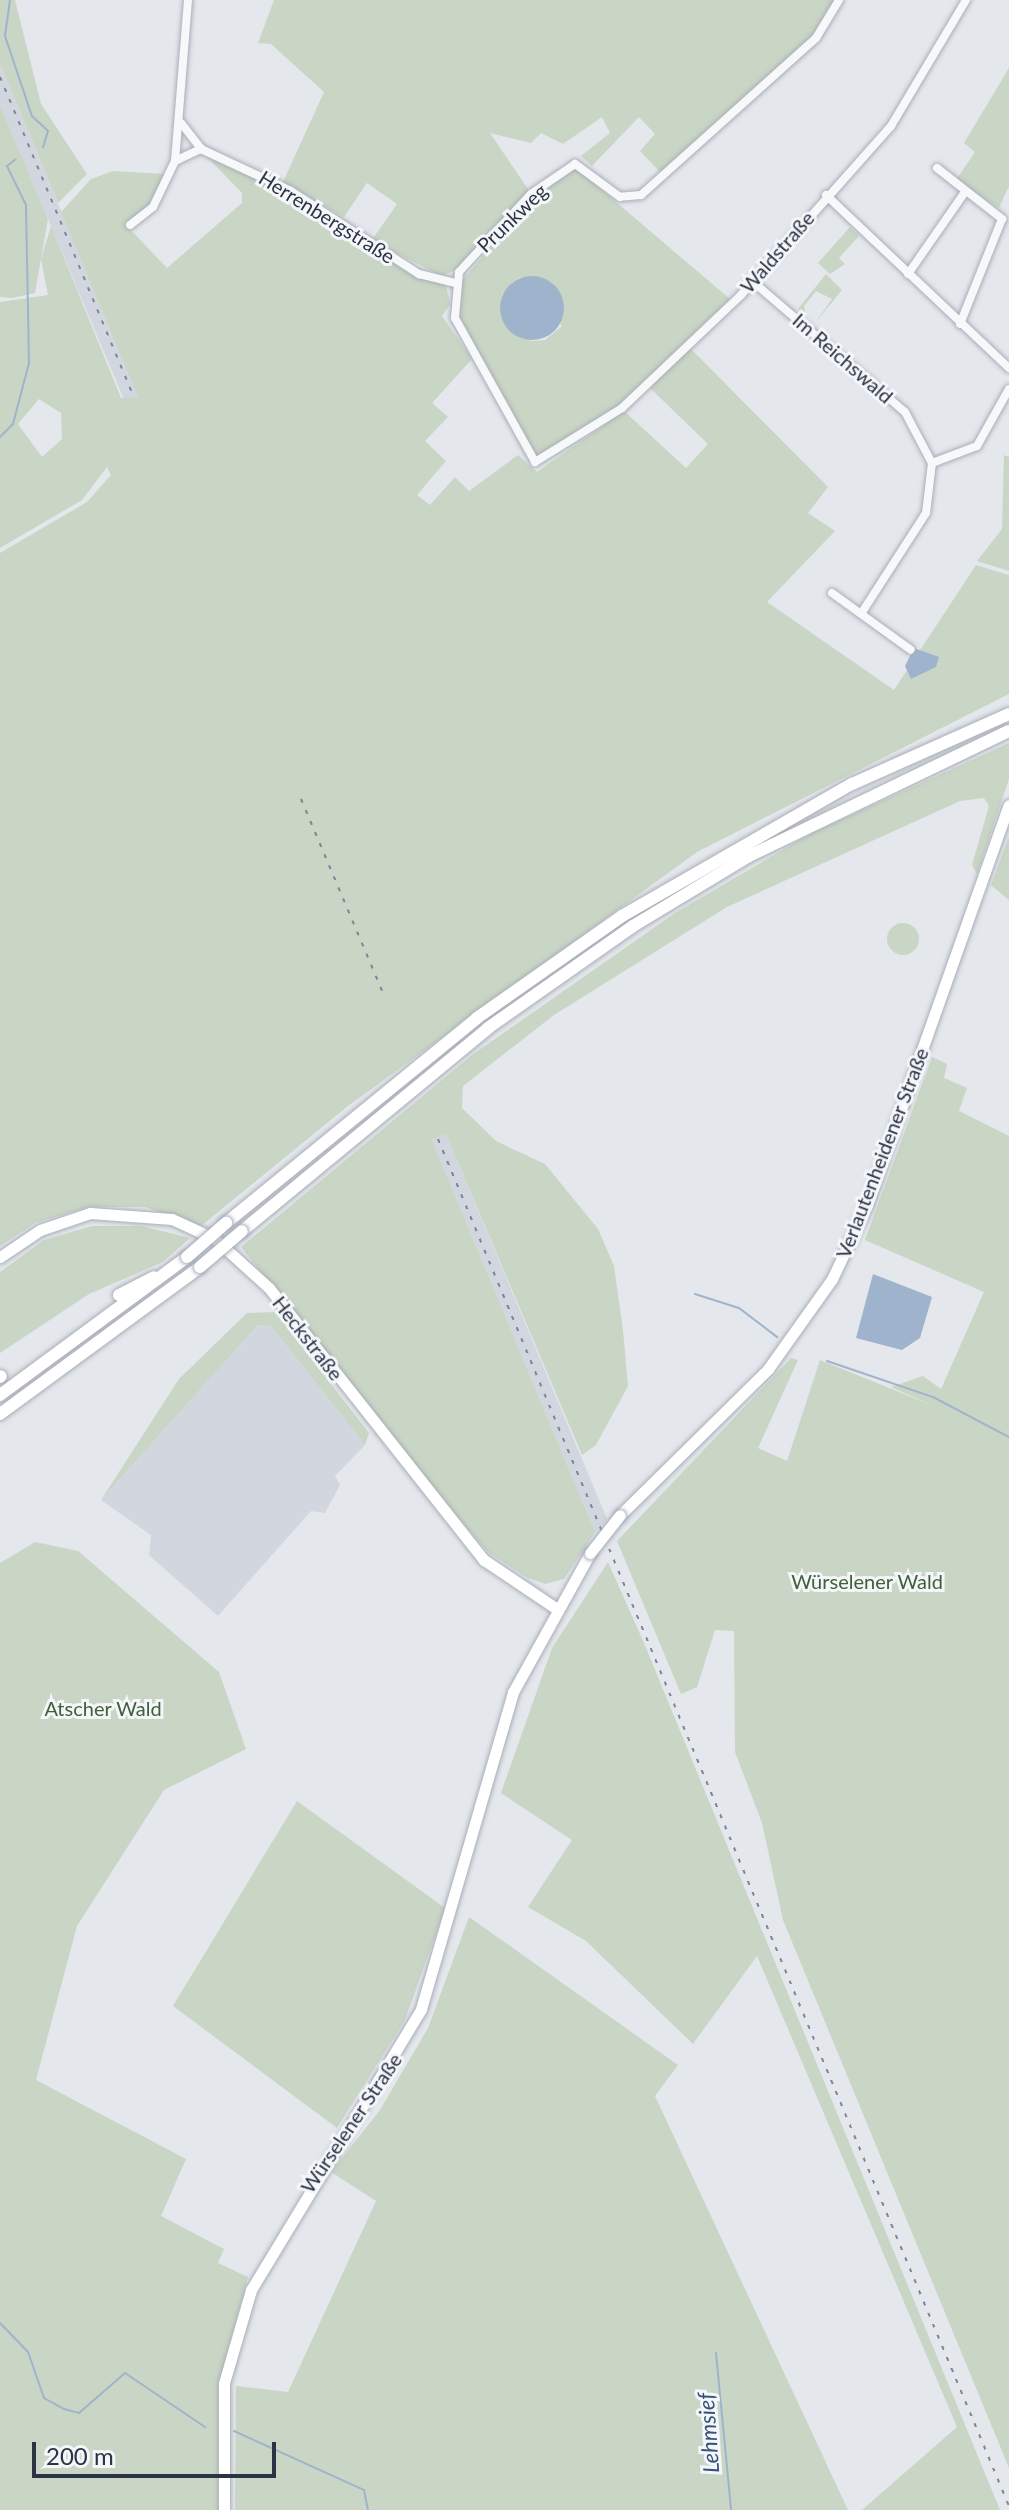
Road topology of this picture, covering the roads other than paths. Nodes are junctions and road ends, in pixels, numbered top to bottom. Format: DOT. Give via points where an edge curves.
graph roads {
  1 [pos="188,0"];
  2 [pos="839,0"];
  3 [pos="966,0"];
  4 [pos="181,123"];
  5 [pos="201,149"];
  6 [pos="175,161"];
  7 [pos="937,168"];
  8 [pos="965,192"];
  9 [pos="826,195"];
  10 [pos="130,225"];
  11 [pos="908,274"];
  12 [pos="752,281"];
  13 [pos="454,283"];
  14 [pos="960,324"];
  15 [pos="1009,368"];
  16 [pos="1009,389"];
  17 [pos="932,463"];
  18 [pos="832,593"];
  19 [pos="861,614"];
  20 [pos="911,650"];
  21 [pos="1009,714"];
  22 [pos="1009,731"];
  23 [pos="1009,805"];
  24 [pos="0,1257"];
  25 [pos="174,1267"];
  26 [pos="119,1295"];
  27 [pos="0,1395"];
  28 [pos="0,1414"];
  29 [pos="554,1607"];
  30 [pos="534,1645"];
  31 [pos="224,2510"];
  1 -- 4 [label="street"];
  2 -- 13 [label="street, Prunkweg" via="816,38 641,195 620,197 575,164 531,194"];
  3 -- 9 [label="street, Waldstraße" via="891,126"];
  4 -- 5 [label="street, Herrenbergstraße"];
  4 -- 6 [label="street"];
  5 -- 6 [label="street"];
  5 -- 13 [label="street, Herrenbergstraße" via="291,191 419,274"];
  6 -- 10 [label="street" via="153,207"];
  7 -- 8 [label="street"];
  8 -- 11 [label="street"];
  8 -- 14 [label="street" via="1002,219"];
  9 -- 11 [label="street"];
  9 -- 12 [label="street, Waldstraße"];
  11 -- 14 [label="street"];
  12 -- 13 [label="street, Waldstraße" via="622,408 543,463 527,455 463,337"];
  12 -- 17 [label="street, Im Reichswald" via="905,412"];
  14 -- 15 [label="street"];
  16 -- 17 [label="street" via="977,446"];
  17 -- 19 [label="street" via="926,513"];
  18 -- 19 [label="street"];
  19 -- 20 [label="street"];
  21 -- 25 [label="highway, bridge" via="852,784 622,916 477,1018"];
  22 -- 28 [label="highway, bridge" via="749,856 633,926 488,1028 200,1267"];
  23 -- 29 [label="main road, Verlautenheidener Straße, bridge" via="867,1205 832,1279 768,1369 620,1515"];
  24 -- 29 [label="main road, Heckstraße" via="40,1230 90,1213 172,1219 215,1239 269,1288 475,1550"];
  25 -- 26 [label="highway"];
  25 -- 27 [label="highway"];
  29 -- 30 [label="main road, Verlautenheidener Straße"];
  30 -- 31 [label="main road, Würselener Straße" via="502,1724 421,2009 395,2062 279,2232 242,2312 220,2420"];
}
